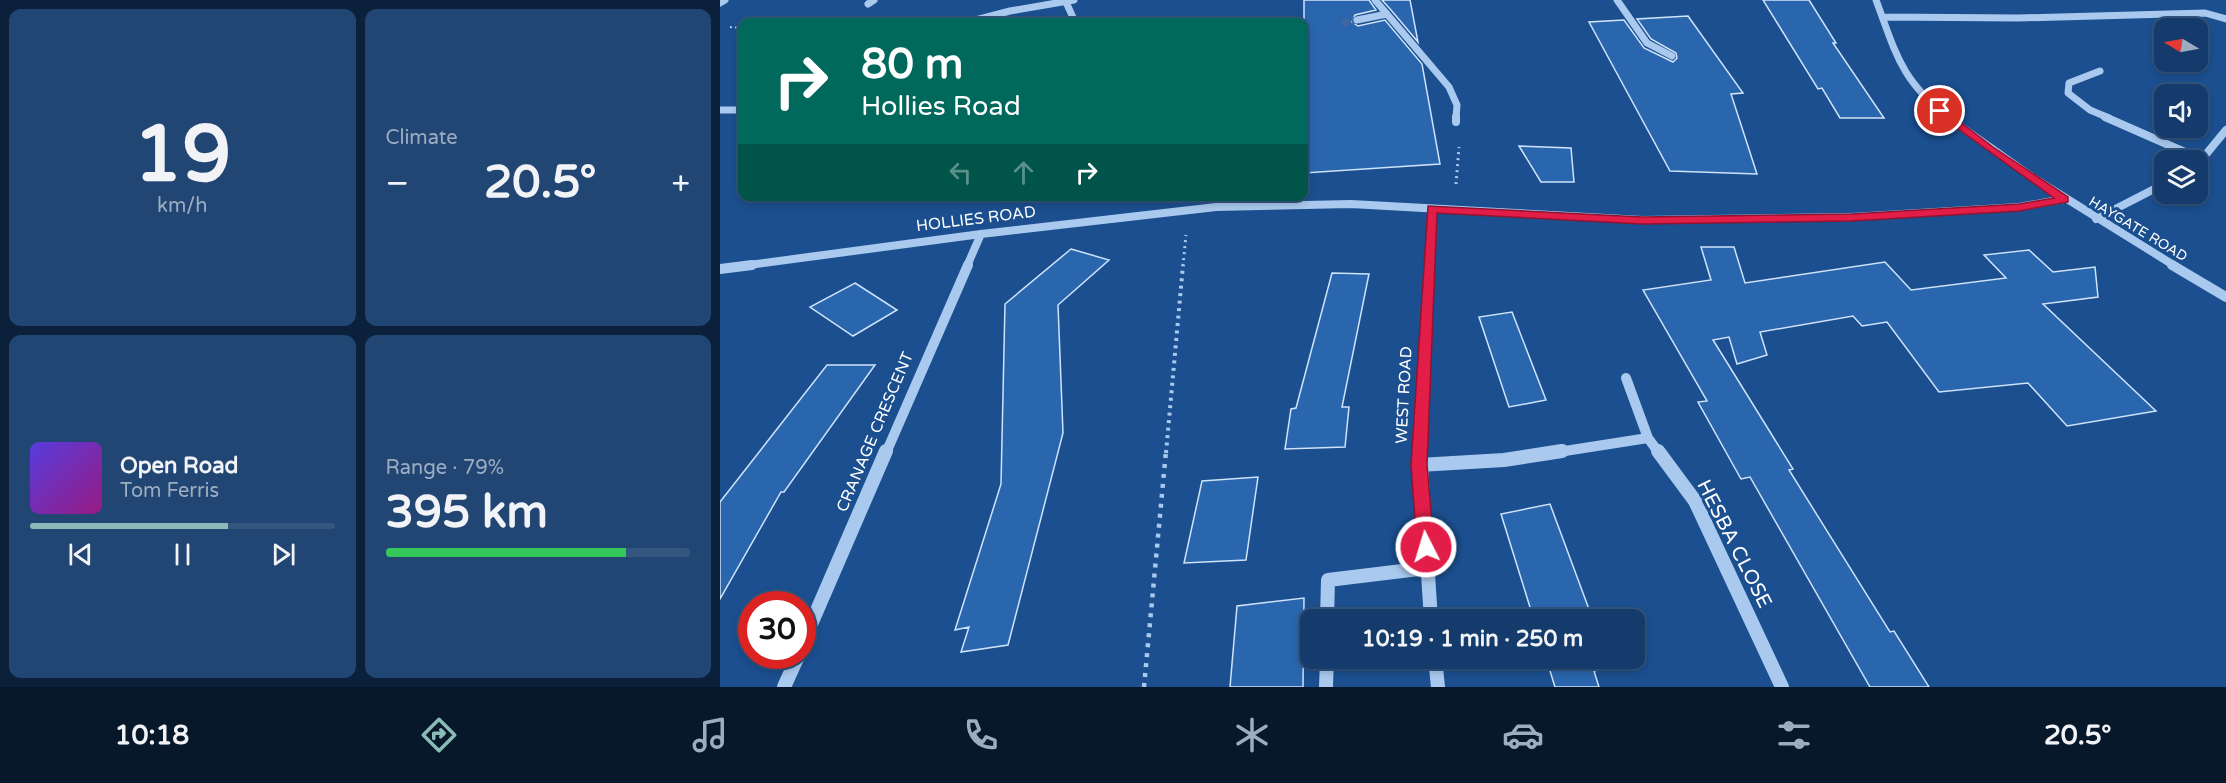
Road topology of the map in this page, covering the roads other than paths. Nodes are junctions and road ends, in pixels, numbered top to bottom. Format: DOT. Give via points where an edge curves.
graph roads {
  1 [pos="725,0"];
  2 [pos="1005,0"];
  3 [pos="1074,0"];
  4 [pos="1375,0"];
  5 [pos="1617,0"];
  6 [pos="1876,0"];
  7 [pos="1066,2"];
  8 [pos="720,3"];
  9 [pos="1010,11"];
  10 [pos="1387,14"];
  11 [pos="1883,17"];
  12 [pos="983,18"];
  13 [pos="1073,18"];
  14 [pos="2226,19"];
  15 [pos="1357,20"];
  16 [pos="1672,56"];
  17 [pos="2100,71"];
  18 [pos="720,110"];
  19 [pos="738,110"];
  20 [pos="1456,122"];
  21 [pos="2226,130"];
  22 [pos="2175,150"];
  23 [pos="2208,151"];
  24 [pos="2154,189"];
  25 [pos="2064,199"];
  26 [pos="1217,201"];
  27 [pos="1216,207"];
  28 [pos="1432,209"];
  29 [pos="2096,219"];
  30 [pos="981,234"];
  31 [pos="720,269"];
  32 [pos="2226,297"];
  33 [pos="1626,378"];
  34 [pos="1648,438"];
  35 [pos="1419,465"];
  36 [pos="1427,568"];
  37 [pos="1327,609"];
  38 [pos="1430,609"];
  39 [pos="816,613"];
  40 [pos="792,669"];
  41 [pos="1327,669"];
  42 [pos="1436,669"];
  43 [pos="784,687"];
  44 [pos="1326,687"];
  45 [pos="1438,687"];
  46 [pos="1782,687"];
  1 -- 8 [label="street"];
  2 -- 9 [label="street"];
  3 -- 7 [label="street"];
  4 -- 10 [label="street"];
  5 -- 16 [label="street" via="1647,43"];
  6 -- 11 [label="street, HAYGATE ROAD"];
  7 -- 9 [label="street"];
  7 -- 13 [label="street"];
  9 -- 12 [label="street"];
  10 -- 15 [label="street"];
  10 -- 20 [label="street" via="1449,87 1457,105"];
  11 -- 14 [label="street" via="2205,13"];
  11 -- 25 [label="street, HAYGATE ROAD" via="1905,74 1926,100"];
  17 -- 22 [label="street" via="2069,83 2068,93 2090,110"];
  18 -- 19 [label="street"];
  21 -- 23 [label="street"];
  24 -- 29 [label="street"];
  25 -- 28 [label="street, HOLLIES ROAD" via="2019,207 1852,218 1642,220"];
  25 -- 29 [label="street, HAYGATE ROAD"];
  26 -- 27 [label="street"];
  27 -- 28 [label="street, HOLLIES ROAD" via="1351,204"];
  27 -- 30 [label="street, HOLLIES ROAD"];
  28 -- 35 [label="street, WEST ROAD"];
  29 -- 32 [label="street, HAYGATE ROAD"];
  30 -- 31 [label="street, HOLLIES ROAD"];
  30 -- 39 [label="street, CRANAGE CRESCENT"];
  33 -- 34 [label="street, HESBA CLOSE"];
  34 -- 35 [label="street" via="1504,460"];
  34 -- 46 [label="street, HESBA CLOSE" via="1695,501"];
  35 -- 36 [label="street, WEST ROAD"];
  36 -- 37 [label="street" via="1328,580"];
  36 -- 38 [label="street, WEST ROAD"];
  40 -- 43 [label="street"];
  41 -- 44 [label="street"];
  42 -- 45 [label="street"];
}
